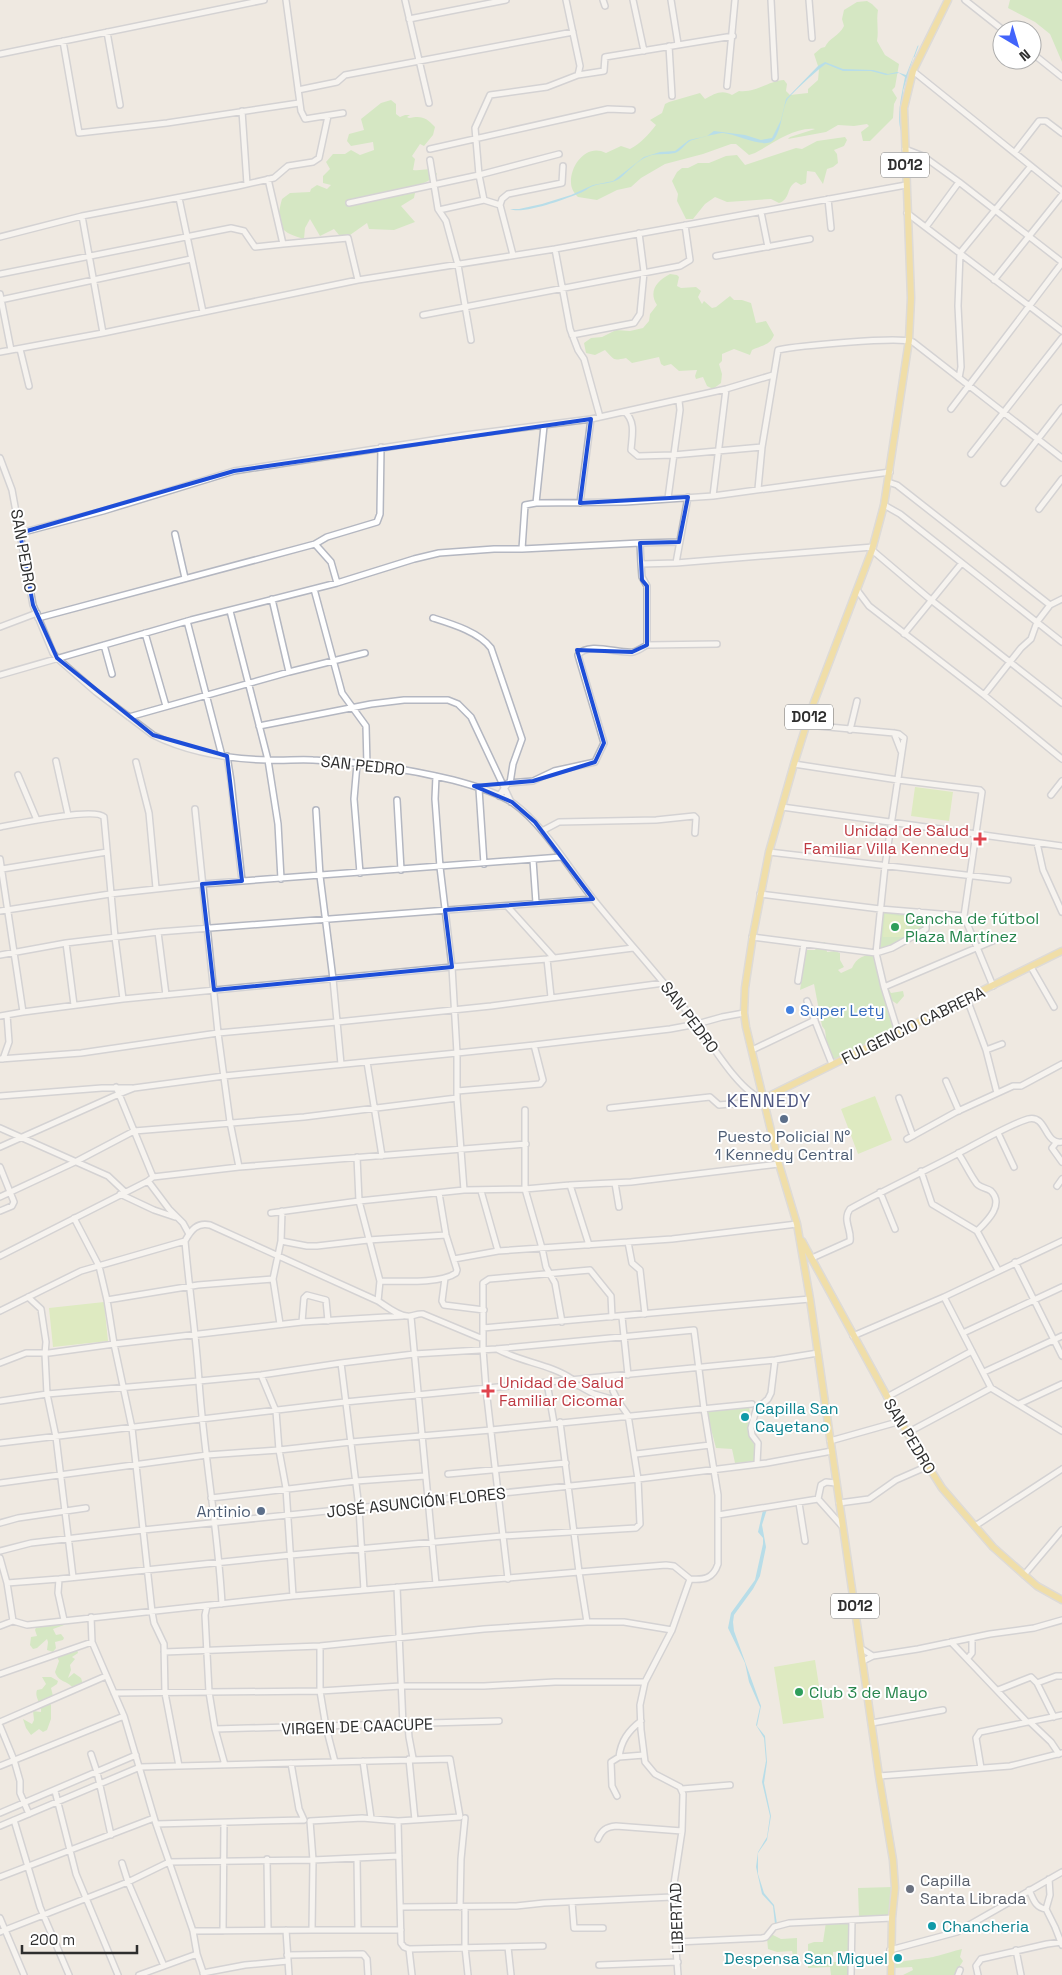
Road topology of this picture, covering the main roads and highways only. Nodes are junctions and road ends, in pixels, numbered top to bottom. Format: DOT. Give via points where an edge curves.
graph roads {
  1 [pos="948,0"];
  2 [pos="1062,951"];
  3 [pos="763,1100"];
  4 [pos="800,1238"];
  5 [pos="813,1260"];
  6 [pos="804,1265"];
  7 [pos="1062,1600"];
  8 [pos="891,1975"];
  1 -- 3 [label="main road, D012" via="913,70 904,108 909,340 884,505 872,549 794,764 769,852 752,937 744,1013"];
  2 -- 3 [label="main road, FULGENCIO CABRERA"];
  3 -- 4 [label="main road, D012"];
  4 -- 5 [label="main road, SAN PEDRO"];
  4 -- 6 [label="main road, D012"];
  5 -- 6 [label="main road"];
  5 -- 7 [label="main road, SAN PEDRO" via="907,1433 942,1488 993,1547 1037,1586"];
  6 -- 8 [label="main road, D012" via="893,1860"];
}
